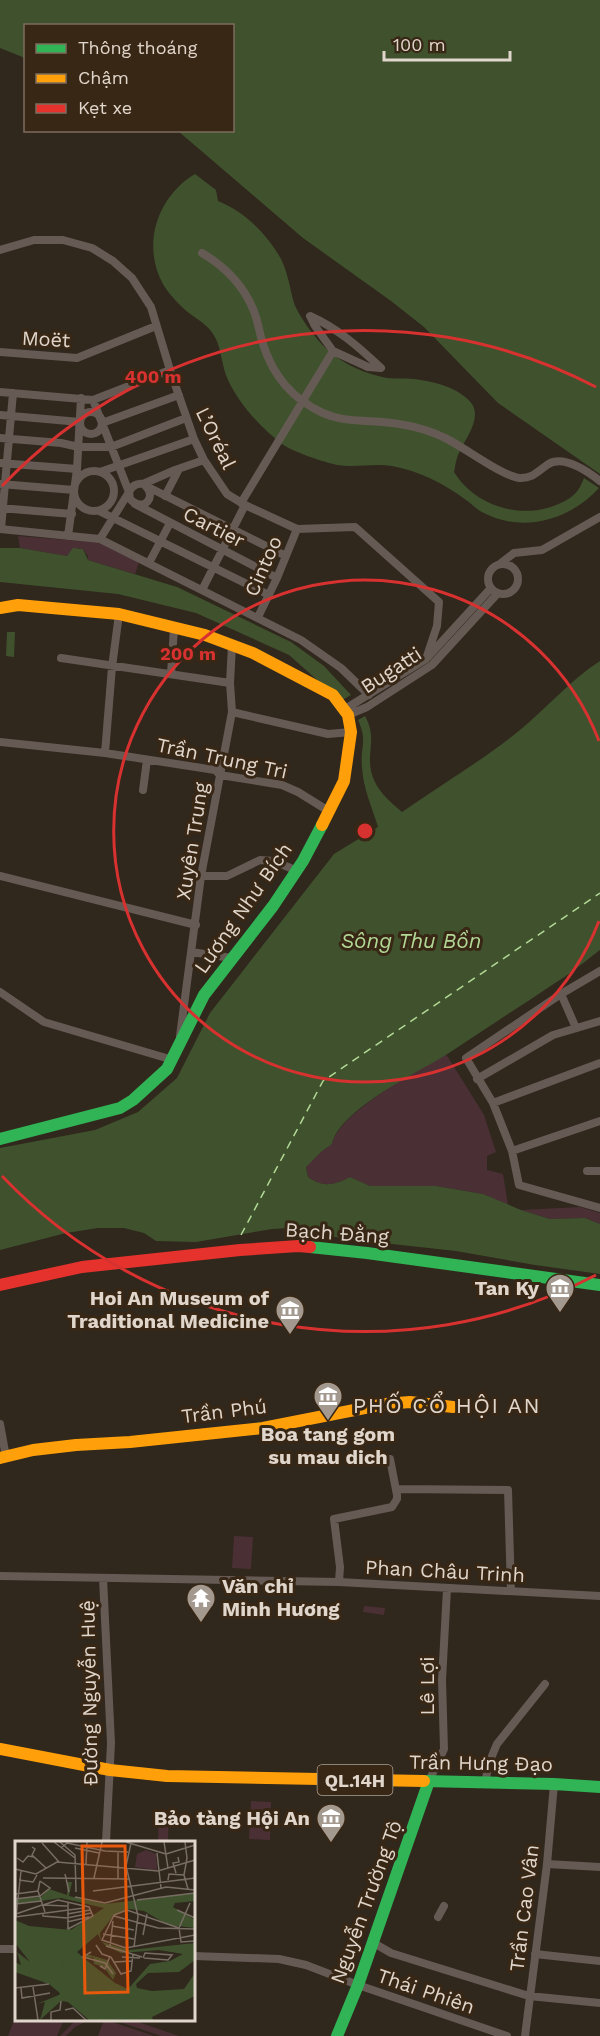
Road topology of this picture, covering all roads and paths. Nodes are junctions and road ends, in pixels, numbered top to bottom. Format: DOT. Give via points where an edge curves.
graph roads {
  1 [pos="0,250"];
  2 [pos="202,253"];
  3 [pos="156,326"];
  4 [pos="333,351"];
  5 [pos="0,352"];
  6 [pos="170,370"];
  7 [pos="0,392"];
  8 [pos="13,393"];
  9 [pos="178,395"];
  10 [pos="81,398"];
  11 [pos="93,400"];
  12 [pos="302,402"];
  13 [pos="0,415"];
  14 [pos="11,416"];
  15 [pos="186,418"];
  16 [pos="80,422"];
  17 [pos="102,423"];
  18 [pos="5,438"];
  19 [pos="194,439"];
  20 [pos="79,447"];
  21 [pos="111,447"];
  22 [pos="204,460"];
  23 [pos="4,463"];
  24 [pos="118,466"];
  25 [pos="77,469"];
  26 [pos="179,469"];
  27 [pos="100,472"];
  28 [pos="600,481"];
  29 [pos="3,484"];
  30 [pos="143,484"];
  31 [pos="74,490"];
  32 [pos="129,492"];
  33 [pos="165,496"];
  34 [pos="113,500"];
  35 [pos="135,504"];
  36 [pos="243,504"];
  37 [pos="2,508"];
  38 [pos="99,511"];
  39 [pos="72,514"];
  40 [pos="600,516"];
  41 [pos="112,518"];
  42 [pos="171,523"];
  43 [pos="1,529"];
  44 [pos="232,529"];
  45 [pos="297,529"];
  46 [pos="68,536"];
  47 [pos="100,540"];
  48 [pos="160,542"];
  49 [pos="221,549"];
  50 [pos="286,556"];
  51 [pos="149,563"];
  52 [pos="500,564"];
  53 [pos="213,568"];
  54 [pos="277,578"];
  55 [pos="202,590"];
  56 [pos="494,591"];
  57 [pos="269,596"];
  58 [pos="0,608"];
  59 [pos="119,614"];
  60 [pos="258,617"];
  61 [pos="174,628"];
  62 [pos="232,645"];
  63 [pos="61,658"];
  64 [pos="426,659"];
  65 [pos="112,667"];
  66 [pos="171,674"];
  67 [pos="230,683"];
  68 [pos="369,695"];
  69 [pos="232,712"];
  70 [pos="347,712"];
  71 [pos="351,732"];
  72 [pos="0,741"];
  73 [pos="105,753"];
  74 [pos="147,759"];
  75 [pos="220,775"];
  76 [pos="143,790"];
  77 [pos="327,810"];
  78 [pos="295,870"];
  79 [pos="0,876"];
  80 [pos="201,876"];
  81 [pos="196,925"];
  82 [pos="190,952"];
  83 [pos="232,958"];
  84 [pos="600,971"];
  85 [pos="0,992"];
  86 [pos="561,994"];
  87 [pos="600,1021"];
  88 [pos="576,1028"];
  89 [pos="179,1042"];
  90 [pos="173,1060"];
  91 [pos="600,1063"];
  92 [pos="477,1079"];
  93 [pos="493,1103"];
  94 [pos="600,1121"];
  95 [pos="0,1139"];
  96 [pos="512,1151"];
  97 [pos="587,1171"];
  98 [pos="600,1171"];
  99 [pos="600,1208"];
  100 [pos="0,1285"];
  101 [pos="600,1286"];
  102 [pos="453,1407"];
  103 [pos="0,1424"];
  104 [pos="3,1457"];
  105 [pos="390,1459"];
  106 [pos="397,1489"];
  107 [pos="0,1576"];
  108 [pos="103,1578"];
  109 [pos="339,1582"];
  110 [pos="447,1589"];
  111 [pos="512,1591"];
  112 [pos="600,1596"];
  113 [pos="545,1684"];
  114 [pos="0,1749"];
  115 [pos="110,1770"];
  116 [pos="429,1781"];
  117 [pos="485,1783"];
  118 [pos="554,1784"];
  119 [pos="600,1787"];
  120 [pos="106,1841"];
  121 [pos="547,1864"];
  122 [pos="600,1867"];
  123 [pos="444,1906"];
  124 [pos="438,1917"];
  125 [pos="372,1942"];
  126 [pos="15,1948"];
  127 [pos="0,1949"];
  128 [pos="535,1954"];
  129 [pos="195,1956"];
  130 [pos="600,1961"];
  131 [pos="358,1985"];
  132 [pos="529,1996"];
  133 [pos="600,2003"];
  134 [pos="337,2036"];
  135 [pos="507,2036"];
  136 [pos="525,2036"];
  1 -- 3 [label="street, L’Oréal" via="34,240 63,240 92,248 132,278 151,307"];
  2 -- 12 [label="street" via="222,267 245,294 274,372"];
  3 -- 5 [label="street, Moët" via="77,358"];
  3 -- 6 [label="street, L’Oréal"];
  4 -- 4 [label="street" via="310,316 344,336 381,368 368,367"];
  4 -- 12 [label="street"];
  6 -- 9 [label="street, L’Oréal"];
  6 -- 11 [label="street"];
  7 -- 8 [label="street"];
  8 -- 10 [label="street"];
  8 -- 14 [label="street"];
  9 -- 15 [label="street, L’Oréal"];
  9 -- 17 [label="street"];
  10 -- 11 [label="street"];
  10 -- 20 [label="street"];
  11 -- 17 [label="street"];
  12 -- 28 [label="street" via="346,420 394,423 443,436 517,478 531,477 559,461"];
  12 -- 36 [label="street"];
  13 -- 14 [label="street"];
  14 -- 16 [label="street"];
  14 -- 18 [label="street"];
  15 -- 19 [label="street, L’Oréal"];
  15 -- 21 [label="street"];
  16 -- 17 [label="street" via="90,412 97,414"];
  16 -- 17 [label="street" via="88,434 98,432"];
  17 -- 21 [label="street"];
  18 -- 20 [label="street"];
  18 -- 23 [label="street"];
  19 -- 22 [label="street, L’Oréal"];
  19 -- 24 [label="street"];
  20 -- 21 [label="street"];
  20 -- 25 [label="street"];
  21 -- 24 [label="street"];
  22 -- 26 [label="street"];
  22 -- 36 [label="street, L’Oréal" via="227,494"];
  23 -- 25 [label="street"];
  23 -- 29 [label="street"];
  24 -- 27 [label="street"];
  24 -- 32 [label="street"];
  25 -- 31 [label="street"];
  26 -- 30 [label="street"];
  26 -- 33 [label="street"];
  27 -- 31 [label="street" via="82,475"];
  27 -- 34 [label="street" via="113,484"];
  29 -- 31 [label="street"];
  29 -- 37 [label="street"];
  30 -- 32 [label="street" via="136,484"];
  30 -- 33 [label="street"];
  30 -- 35 [label="street" via="150,491 150,498 146,503"];
  31 -- 38 [label="street" via="81,507"];
  31 -- 39 [label="street"];
  32 -- 34 [label="street"];
  32 -- 35 [label="street"];
  32 -- 41 [label="street"];
  33 -- 44 [label="street"];
  34 -- 38 [label="street"];
  35 -- 42 [label="street, Cartier"];
  36 -- 44 [label="street"];
  36 -- 45 [label="street, L’Oréal"];
  37 -- 39 [label="street"];
  37 -- 43 [label="street"];
  38 -- 41 [label="street"];
  39 -- 46 [label="street"];
  40 -- 52 [label="street" via="542,550 514,553"];
  41 -- 47 [label="street"];
  41 -- 48 [label="street"];
  42 -- 48 [label="street"];
  42 -- 49 [label="street, Cartier"];
  43 -- 46 [label="street"];
  44 -- 49 [label="street"];
  44 -- 50 [label="street"];
  45 -- 50 [label="street, Cintoo"];
  45 -- 64 [label="street, L’Oréal" via="356,527 439,602 437,626"];
  46 -- 47 [label="street"];
  47 -- 51 [label="street"];
  48 -- 51 [label="street"];
  48 -- 53 [label="street"];
  49 -- 53 [label="street"];
  49 -- 54 [label="street, Cartier"];
  50 -- 54 [label="street, Cintoo"];
  51 -- 55 [label="street"];
  52 -- 56 [label="street" via="489,574"];
  52 -- 56 [label="street" via="514,568 518,583 508,594"];
  53 -- 55 [label="street"];
  53 -- 57 [label="street"];
  54 -- 57 [label="street, Cintoo"];
  55 -- 60 [label="street"];
  56 -- 64 [label="street"];
  56 -- 70 [label="street, Bugatti" via="432,665 367,707"];
  57 -- 60 [label="street, Cintoo"];
  58 -- 59 [label="street" via="18,604"];
  59 -- 61 [label="street"];
  59 -- 65 [label="street"];
  60 -- 68 [label="street" via="341,668"];
  61 -- 62 [label="street"];
  61 -- 66 [label="street"];
  62 -- 67 [label="street, Xuyên Trung"];
  62 -- 70 [label="street" via="333,695"];
  63 -- 65 [label="street"];
  64 -- 68 [label="street"];
  65 -- 66 [label="street"];
  65 -- 73 [label="street"];
  66 -- 67 [label="street"];
  67 -- 69 [label="street, Xuyên Trung"];
  68 -- 70 [label="street"];
  69 -- 71 [label="street" via="328,734"];
  69 -- 75 [label="street, Xuyên Trung"];
  70 -- 71 [label="street, Lương Như Bích"];
  71 -- 77 [label="street, Lương Như Bích" via="344,781"];
  72 -- 73 [label="street, Trần Trung Tri"];
  73 -- 74 [label="street, Trần Trung Tri"];
  74 -- 75 [label="street, Trần Trung Tri" via="215,770"];
  74 -- 76 [label="street"];
  75 -- 77 [label="street, Trần Trung Tri" via="282,785"];
  75 -- 80 [label="street, Xuyên Trung"];
  77 -- 78 [label="street, Lương Như Bích"];
  78 -- 80 [label="street" via="261,860 227,876"];
  78 -- 83 [label="street, Lương Như Bích" via="273,906"];
  79 -- 81 [label="street"];
  80 -- 81 [label="street, Xuyên Trung"];
  81 -- 82 [label="street, Xuyên Trung"];
  82 -- 83 [label="street"];
  82 -- 89 [label="street, Xuyên Trung"];
  83 -- 89 [label="street, Lương Như Bích" via="204,995"];
  84 -- 86 [label="street"];
  85 -- 90 [label="street" via="44,1022"];
  86 -- 88 [label="street"];
  86 -- 92 [label="street" via="466,1058"];
  87 -- 88 [label="street"];
  88 -- 92 [label="street" via="553,1035"];
  89 -- 90 [label="street, Lương Như Bích"];
  90 -- 95 [label="street" via="120,1108"];
  91 -- 93 [label="street"];
  92 -- 93 [label="street"];
  93 -- 96 [label="street"];
  94 -- 96 [label="street"];
  96 -- 99 [label="street" via="519,1185"];
  97 -- 98 [label="street"];
  100 -- 101 [label="street, Bạch Đằng" via="82,1267 298,1246 367,1252"];
  102 -- 104 [label="street, Trần Phú" via="410,1402 385,1404 263,1428 76,1445"];
  103 -- 104 [label="street"];
  105 -- 106 [label="street"];
  106 -- 109 [label="street" via="392,1507 334,1519"];
  106 -- 111 [label="street" via="508,1490"];
  107 -- 108 [label="street, Phan Châu Trinh"];
  108 -- 109 [label="street, Phan Châu Trinh"];
  108 -- 115 [label="street, Đường Nguyễn Huệ"];
  109 -- 110 [label="street, Phan Châu Trinh"];
  110 -- 111 [label="street, Phan Châu Trinh"];
  110 -- 116 [label="street, Lê Lợi" via="442,1680 444,1749"];
  111 -- 112 [label="street, Phan Châu Trinh"];
  113 -- 117 [label="street" via="496,1744"];
  114 -- 115 [label="street, QL.14H"];
  115 -- 116 [label="street, Trần Hưng Đạo / QL.14H" via="167,1776"];
  115 -- 120 [label="street, Đường Nguyễn Huệ"];
  116 -- 117 [label="street, Trần Hưng Đạo / QL.14H"];
  116 -- 125 [label="street, Nguyễn Trường Tộ"];
  117 -- 118 [label="street, Trần Hưng Đạo / QL.14H"];
  118 -- 119 [label="street, Trần Hưng Đạo / QL.14H"];
  118 -- 121 [label="street, Trần Cao Vân"];
  121 -- 122 [label="street"];
  121 -- 128 [label="street, Trần Cao Vân"];
  123 -- 124 [label="street"];
  125 -- 131 [label="street, Nguyễn Trường Tộ"];
  125 -- 132 [label="street" via="401,1956"];
  126 -- 127 [label="street"];
  128 -- 130 [label="street"];
  128 -- 132 [label="street, Trần Cao Vân"];
  129 -- 131 [label="street, Thái Phiên" via="279,1959"];
  131 -- 134 [label="street, Nguyễn Trường Tộ"];
  131 -- 135 [label="street, Thái Phiên"];
  132 -- 133 [label="street"];
  132 -- 136 [label="street, Trần Cao Vân"];
}
